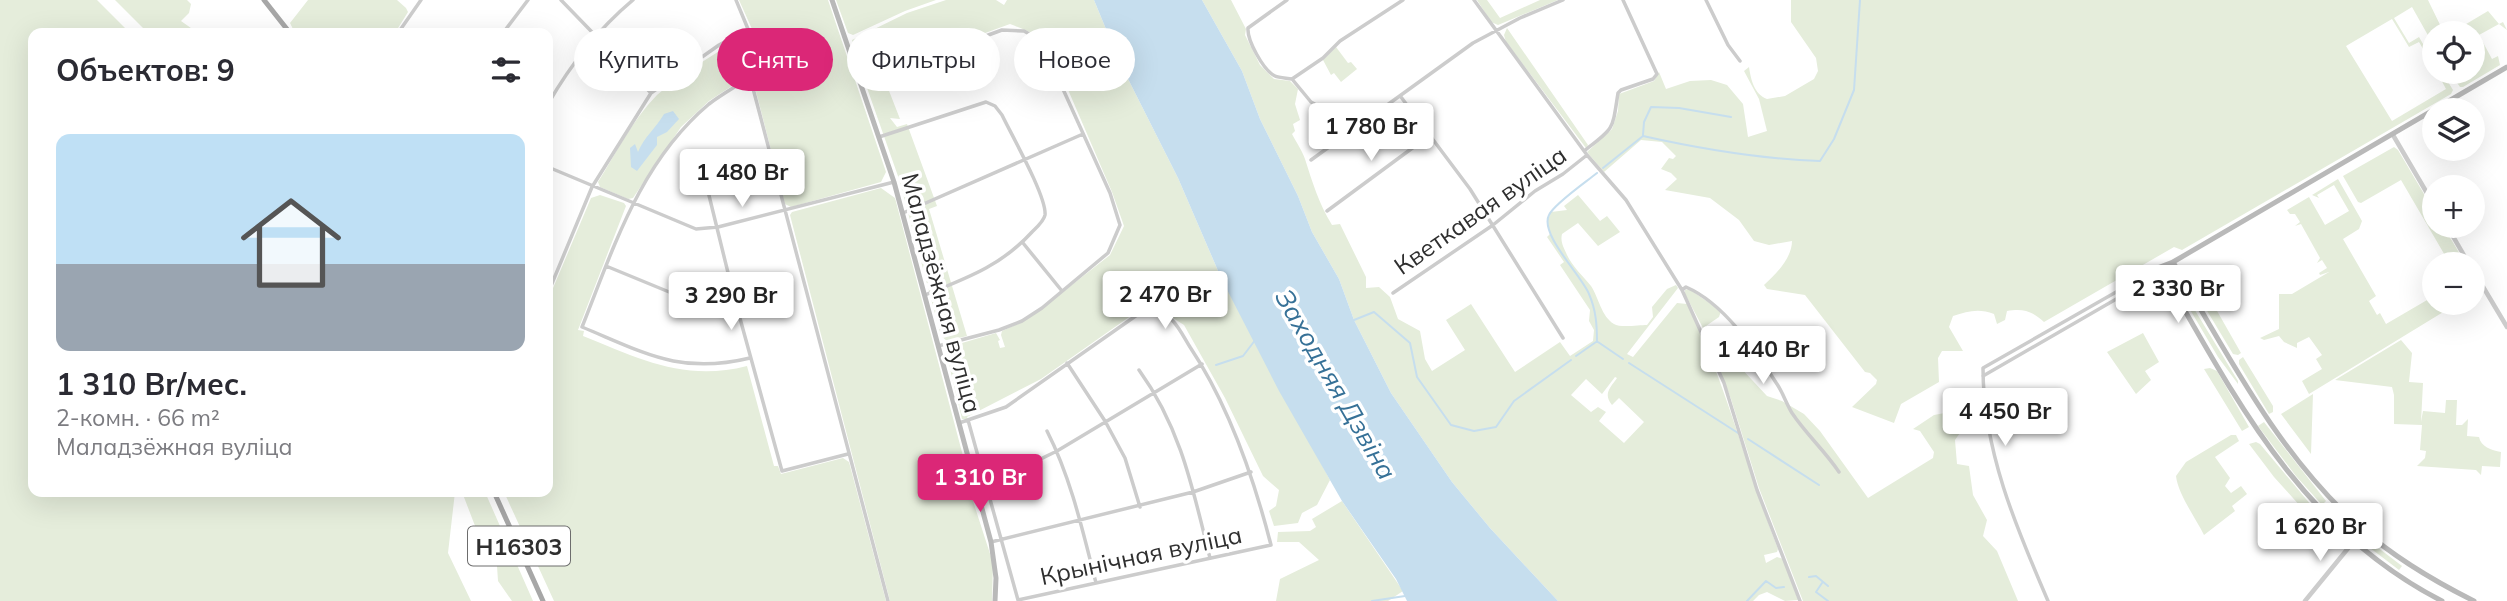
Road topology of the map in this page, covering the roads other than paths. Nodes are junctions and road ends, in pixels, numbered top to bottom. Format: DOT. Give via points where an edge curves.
graph roads {
  1 [pos="264,0"];
  2 [pos="421,0"];
  3 [pos="528,0"];
  4 [pos="561,0"];
  5 [pos="633,0"];
  6 [pos="736,0"];
  7 [pos="832,0"];
  8 [pos="1287,0"];
  9 [pos="1403,0"];
  10 [pos="1474,0"];
  11 [pos="1563,0"];
  12 [pos="1623,0"];
  13 [pos="1706,0"];
  14 [pos="286,28"];
  15 [pos="401,28"];
  16 [pos="507,28"];
  17 [pos="587,28"];
  18 [pos="603,28"];
  19 [pos="747,28"];
  20 [pos="1000,31"];
  21 [pos="1495,32"];
  22 [pos="847,42"];
  23 [pos="717,46"];
  24 [pos="1740,61"];
  25 [pos="574,62"];
  26 [pos="2507,67"];
  27 [pos="1292,79"];
  28 [pos="728,91"];
  29 [pos="754,91"];
  30 [pos="864,91"];
  31 [pos="651,93"];
  32 [pos="553,96"];
  33 [pos="1401,97"];
  34 [pos="1084,134"];
  35 [pos="1347,134"];
  36 [pos="1430,135"];
  37 [pos="2393,135"];
  38 [pos="880,137"];
  39 [pos="1585,153"];
  40 [pos="1311,160"];
  41 [pos="1024,161"];
  42 [pos="553,169"];
  43 [pos="703,171"];
  44 [pos="894,182"];
  45 [pos="2422,185"];
  46 [pos="592,187"];
  47 [pos="631,204"];
  48 [pos="785,211"];
  49 [pos="1327,211"];
  50 [pos="902,213"];
  51 [pos="1493,225"];
  52 [pos="718,227"];
  53 [pos="1023,243"];
  54 [pos="2173,262"];
  55 [pos="606,266"];
  56 [pos="2161,269"];
  57 [pos="553,281"];
  58 [pos="1682,290"];
  59 [pos="2485,290"];
  60 [pos="1062,291"];
  61 [pos="733,293"];
  62 [pos="1393,293"];
  63 [pos="925,295"];
  64 [pos="2507,327"];
  65 [pos="1563,338"];
  66 [pos="938,346"];
  67 [pos="750,358"];
  68 [pos="1067,363"];
  69 [pos="1202,364"];
  70 [pos="1139,370"];
  71 [pos="1983,376"];
  72 [pos="2245,384"];
  73 [pos="1154,391"];
  74 [pos="2233,391"];
  75 [pos="968,420"];
  76 [pos="1105,421"];
  77 [pos="959,423"];
  78 [pos="1046,431"];
  79 [pos="1057,452"];
  80 [pos="849,454"];
  81 [pos="1251,472"];
  82 [pos="1839,472"];
  83 [pos="983,480"];
  84 [pos="1193,492"];
  85 [pos="496,497"];
  86 [pos="1140,507"];
  87 [pos="1080,522"];
  88 [pos="1000,540"];
  89 [pos="2354,541"];
  90 [pos="991,542"];
  91 [pos="1210,558"];
  92 [pos="1097,583"];
  93 [pos="1018,600"];
  94 [pos="543,601"];
  95 [pos="888,601"];
  96 [pos="995,601"];
  97 [pos="1800,601"];
  98 [pos="2048,601"];
  99 [pos="2305,601"];
  100 [pos="2442,601"];
  101 [pos="2474,601"];
  1 -- 14 [label="main road"];
  2 -- 15 [label="street"];
  3 -- 16 [label="street"];
  4 -- 17 [label="street"];
  5 -- 18 [label="street"];
  6 -- 19 [label="street"];
  7 -- 22 [label="main road, Маладзёжная вуліца"];
  8 -- 27 [label="street" via="1248,28 1247,36 1275,76"];
  9 -- 27 [label="street" via="1339,41"];
  10 -- 21 [label="street"];
  11 -- 21 [label="street"];
  12 -- 39 [label="street, Кветкавая вуліца" via="1657,74 1618,93 1611,128"];
  13 -- 24 [label="street"];
  20 -- 34 [label="street" via="1017,29 1031,35 1048,56"];
  21 -- 33 [label="street"];
  21 -- 39 [label="street"];
  23 -- 31 [label="street"];
  25 -- 32 [label="street"];
  26 -- 37 [label="main road"];
  27 -- 35 [label="street"];
  28 -- 47 [label="street" via="682,130"];
  29 -- 48 [label="street"];
  30 -- 38 [label="main road, Маладзёжная вуліца"];
  31 -- 46 [label="street"];
  33 -- 35 [label="street"];
  33 -- 36 [label="street"];
  34 -- 41 [label="street"];
  34 -- 60 [label="street" via="1120,225 1108,253"];
  35 -- 40 [label="street"];
  36 -- 49 [label="street"];
  36 -- 51 [label="street"];
  37 -- 45 [label="street"];
  37 -- 54 [label="main road"];
  38 -- 41 [label="street" via="986,102 1002,115"];
  38 -- 44 [label="main road, Маладзёжная вуліца"];
  39 -- 51 [label="street, Кветкавая вуліца"];
  39 -- 58 [label="street" via="1626,200"];
  41 -- 50 [label="street"];
  41 -- 53 [label="street" via="1045,215"];
  42 -- 46 [label="street"];
  43 -- 52 [label="street"];
  44 -- 48 [label="street"];
  44 -- 50 [label="main road, Маладзёжная вуліца"];
  46 -- 47 [label="street"];
  46 -- 57 [label="street"];
  47 -- 52 [label="street" via="684,226"];
  47 -- 55 [label="street"];
  48 -- 52 [label="street"];
  48 -- 80 [label="street"];
  50 -- 63 [label="main road, Маладзёжная вуліца"];
  51 -- 62 [label="street, Кветкавая вуліца"];
  51 -- 65 [label="street"];
  52 -- 61 [label="street"];
  53 -- 60 [label="street"];
  53 -- 63 [label="street" via="976,274"];
  54 -- 56 [label="main road"];
  54 -- 72 [label="main road"];
  55 -- 61 [label="street" via="692,299"];
  55 -- 67 [label="street" via="582,327 655,358 691,365"];
  56 -- 71 [label="street"];
  56 -- 71 [label="street" via="1983,368"];
  56 -- 74 [label="main road"];
  58 -- 82 [label="street" via="1699,292 1722,310 1777,384 1792,413"];
  58 -- 97 [label="street" via="1724,383 1757,490"];
  59 -- 64 [label="street"];
  60 -- 66 [label="street" via="1022,321"];
  61 -- 67 [label="street"];
  63 -- 66 [label="main road, Маладзёжная вуліца"];
  66 -- 77 [label="main road, Маладзёжная вуліца"];
  67 -- 80 [label="street" via="782,471"];
  68 -- 69 [label="street" via="1137,315 1159,312 1173,321"];
  68 -- 75 [label="street" via="1006,407"];
  68 -- 76 [label="street"];
  69 -- 73 [label="street"];
  69 -- 81 [label="street"];
  70 -- 73 [label="street"];
  71 -- 98 [label="street" via="1987,428 1997,470"];
  72 -- 74 [label="main road"];
  72 -- 101 [label="main road" via="2294,455 2347,515 2407,563"];
  73 -- 76 [label="street"];
  73 -- 84 [label="street" via="1178,441"];
  74 -- 89 [label="main road" via="2286,470"];
  75 -- 77 [label="street"];
  75 -- 83 [label="street"];
  76 -- 79 [label="street"];
  76 -- 86 [label="street" via="1125,458"];
  77 -- 90 [label="main road, Маладзёжная вуліца"];
  78 -- 79 [label="street"];
  79 -- 83 [label="street"];
  79 -- 87 [label="street"];
  80 -- 95 [label="street"];
  81 -- 84 [label="street"];
  81 -- 91 [label="street, Крынічная вуліца" via="1272,545"];
  83 -- 88 [label="street"];
  84 -- 86 [label="street"];
  84 -- 91 [label="street"];
  85 -- 94 [label="main road, Н16303"];
  86 -- 87 [label="street"];
  87 -- 88 [label="street"];
  87 -- 92 [label="street"];
  88 -- 90 [label="street"];
  88 -- 93 [label="street"];
  89 -- 99 [label="street"];
  89 -- 100 [label="main road" via="2398,576"];
  90 -- 96 [label="main road, Маладзёжная вуліца"];
  91 -- 92 [label="street, Крынічная вуліца"];
  92 -- 93 [label="street, Крынічная вуліца"];
}
